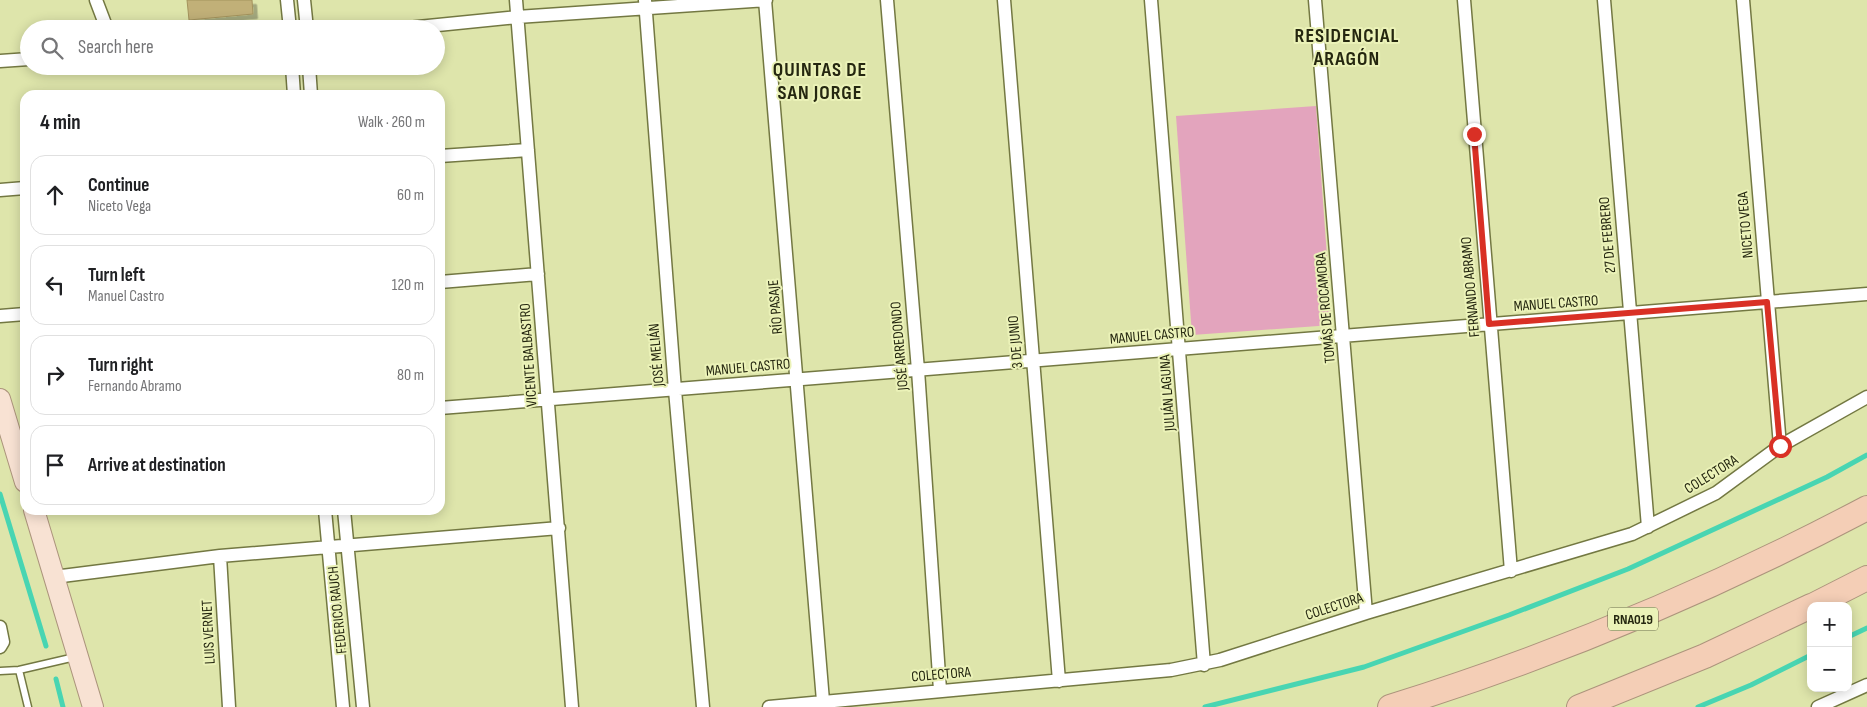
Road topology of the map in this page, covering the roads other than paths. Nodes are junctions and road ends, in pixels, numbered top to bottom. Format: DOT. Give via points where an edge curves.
graph roads {
  1 [pos="96,0"];
  2 [pos="288,0"];
  3 [pos="304,0"];
  4 [pos="516,0"];
  5 [pos="766,0"];
  6 [pos="887,0"];
  7 [pos="1004,0"];
  8 [pos="1151,0"];
  9 [pos="1315,0"];
  10 [pos="1464,0"];
  11 [pos="1604,0"];
  12 [pos="1743,0"];
  13 [pos="645,4"];
  14 [pos="517,17"];
  15 [pos="104,20"];
  16 [pos="289,20"];
  17 [pos="305,20"];
  18 [pos="445,24"];
  19 [pos="20,60"];
  20 [pos="0,61"];
  21 [pos="293,75"];
  22 [pos="310,75"];
  23 [pos="294,90"];
  24 [pos="311,90"];
  25 [pos="528,150"];
  26 [pos="445,156"];
  27 [pos="20,188"];
  28 [pos="0,190"];
  29 [pos="538,274"];
  30 [pos="445,282"];
  31 [pos="1867,294"];
  32 [pos="1767,302"];
  33 [pos="1630,313"];
  34 [pos="20,314"];
  35 [pos="0,316"];
  36 [pos="1489,324"];
  37 [pos="1344,335"];
  38 [pos="1180,350"];
  39 [pos="1033,361"];
  40 [pos="918,370"];
  41 [pos="797,379"];
  42 [pos="675,390"];
  43 [pos="1867,397"];
  44 [pos="0,399"];
  45 [pos="547,400"];
  46 [pos="445,408"];
  47 [pos="1780,446"];
  48 [pos="20,450"];
  49 [pos="1867,508"];
  50 [pos="36,515"];
  51 [pos="325,515"];
  52 [pos="344,515"];
  53 [pos="1648,527"];
  54 [pos="559,528"];
  55 [pos="347,544"];
  56 [pos="328,546"];
  57 [pos="220,556"];
  58 [pos="1511,571"];
  59 [pos="54,576"];
  60 [pos="1867,578"];
  61 [pos="1819,602"];
  62 [pos="1807,608"];
  63 [pos="1366,613"];
  64 [pos="0,628"];
  65 [pos="0,647"];
  66 [pos="78,657"];
  67 [pos="1204,665"];
  68 [pos="19,670"];
  69 [pos="0,671"];
  70 [pos="1059,681"];
  71 [pos="1867,685"];
  72 [pos="940,690"];
  73 [pos="822,701"];
  74 [pos="28,707"];
  75 [pos="93,707"];
  76 [pos="229,707"];
  77 [pos="343,707"];
  78 [pos="363,707"];
  79 [pos="572,707"];
  80 [pos="703,707"];
  81 [pos="769,707"];
  82 [pos="1390,707"];
  83 [pos="1579,707"];
  84 [pos="1818,707"];
  1 -- 15 [label="street"];
  2 -- 16 [label="street"];
  3 -- 17 [label="street"];
  4 -- 14 [label="street, VICENTE BALBASTRO"];
  5 -- 13 [label="street"];
  5 -- 41 [label="street, RÍO PASAJE"];
  6 -- 40 [label="street, JOSÉ ARREDONDO"];
  7 -- 39 [label="street, 3 DE JUNIO"];
  8 -- 38 [label="street, JULIÁN LAGUNA"];
  9 -- 37 [label="street, TOMÁS DE ROCAMORA"];
  10 -- 36 [label="street, FERNANDO ABRAMO"];
  11 -- 33 [label="street, 27 DE FEBRERO"];
  12 -- 32 [label="street, NICETO VEGA"];
  13 -- 14 [label="street"];
  13 -- 42 [label="street, JOSÉ MELIÁN"];
  14 -- 18 [label="street"];
  14 -- 25 [label="street, VICENTE BALBASTRO"];
  19 -- 20 [label="street"];
  21 -- 23 [label="street"];
  22 -- 24 [label="street"];
  25 -- 26 [label="street"];
  25 -- 29 [label="street, VICENTE BALBASTRO"];
  27 -- 28 [label="street"];
  29 -- 30 [label="street"];
  29 -- 45 [label="street, VICENTE BALBASTRO"];
  31 -- 32 [label="street, MANUEL CASTRO"];
  32 -- 33 [label="street, MANUEL CASTRO"];
  32 -- 47 [label="street, NICETO VEGA"];
  33 -- 36 [label="street, MANUEL CASTRO"];
  33 -- 53 [label="street, 27 DE FEBRERO"];
  34 -- 35 [label="street"];
  36 -- 37 [label="street, MANUEL CASTRO"];
  36 -- 58 [label="street, FERNANDO ABRAMO"];
  37 -- 38 [label="street, MANUEL CASTRO"];
  37 -- 63 [label="street, TOMÁS DE ROCAMORA"];
  38 -- 39 [label="street, MANUEL CASTRO"];
  38 -- 67 [label="street, JULIÁN LAGUNA"];
  39 -- 40 [label="street, MANUEL CASTRO"];
  39 -- 70 [label="street, 3 DE JUNIO"];
  40 -- 41 [label="street, MANUEL CASTRO"];
  40 -- 72 [label="street, JOSÉ ARREDONDO"];
  41 -- 42 [label="street, MANUEL CASTRO"];
  41 -- 73 [label="street, RÍO PASAJE"];
  42 -- 45 [label="street, MANUEL CASTRO"];
  42 -- 80 [label="street, JOSÉ MELIÁN"];
  43 -- 47 [label="street, COLECTORA"];
  44 -- 48 [label="main road"];
  45 -- 46 [label="street, MANUEL CASTRO"];
  45 -- 54 [label="street, VICENTE BALBASTRO"];
  47 -- 53 [label="street, COLECTORA" via="1716,494"];
  49 -- 82 [label="highway, RNA019" via="1656,610 1516,665"];
  50 -- 59 [label="main road"];
  51 -- 56 [label="street, FEDERICO RAUCH"];
  52 -- 55 [label="street, FEDERICO RAUCH"];
  53 -- 58 [label="street, COLECTORA"];
  54 -- 55 [label="street"];
  54 -- 79 [label="street, VICENTE BALBASTRO"];
  55 -- 56 [label="street"];
  55 -- 78 [label="street, FEDERICO RAUCH"];
  56 -- 57 [label="street"];
  56 -- 77 [label="street, FEDERICO RAUCH"];
  57 -- 59 [label="street"];
  57 -- 76 [label="street, LUIS VERNET"];
  58 -- 63 [label="street, COLECTORA"];
  59 -- 66 [label="main road"];
  60 -- 61 [label="highway"];
  62 -- 83 [label="highway" via="1705,656"];
  63 -- 67 [label="street, COLECTORA"];
  64 -- 65 [label="street" via="3,642"];
  66 -- 68 [label="lane"];
  66 -- 75 [label="main road"];
  67 -- 70 [label="street, COLECTORA"];
  68 -- 69 [label="lane"];
  68 -- 74 [label="lane"];
  70 -- 72 [label="street, COLECTORA"];
  71 -- 84 [label="street"];
  72 -- 73 [label="street, COLECTORA"];
  73 -- 81 [label="street, COLECTORA"];
}
